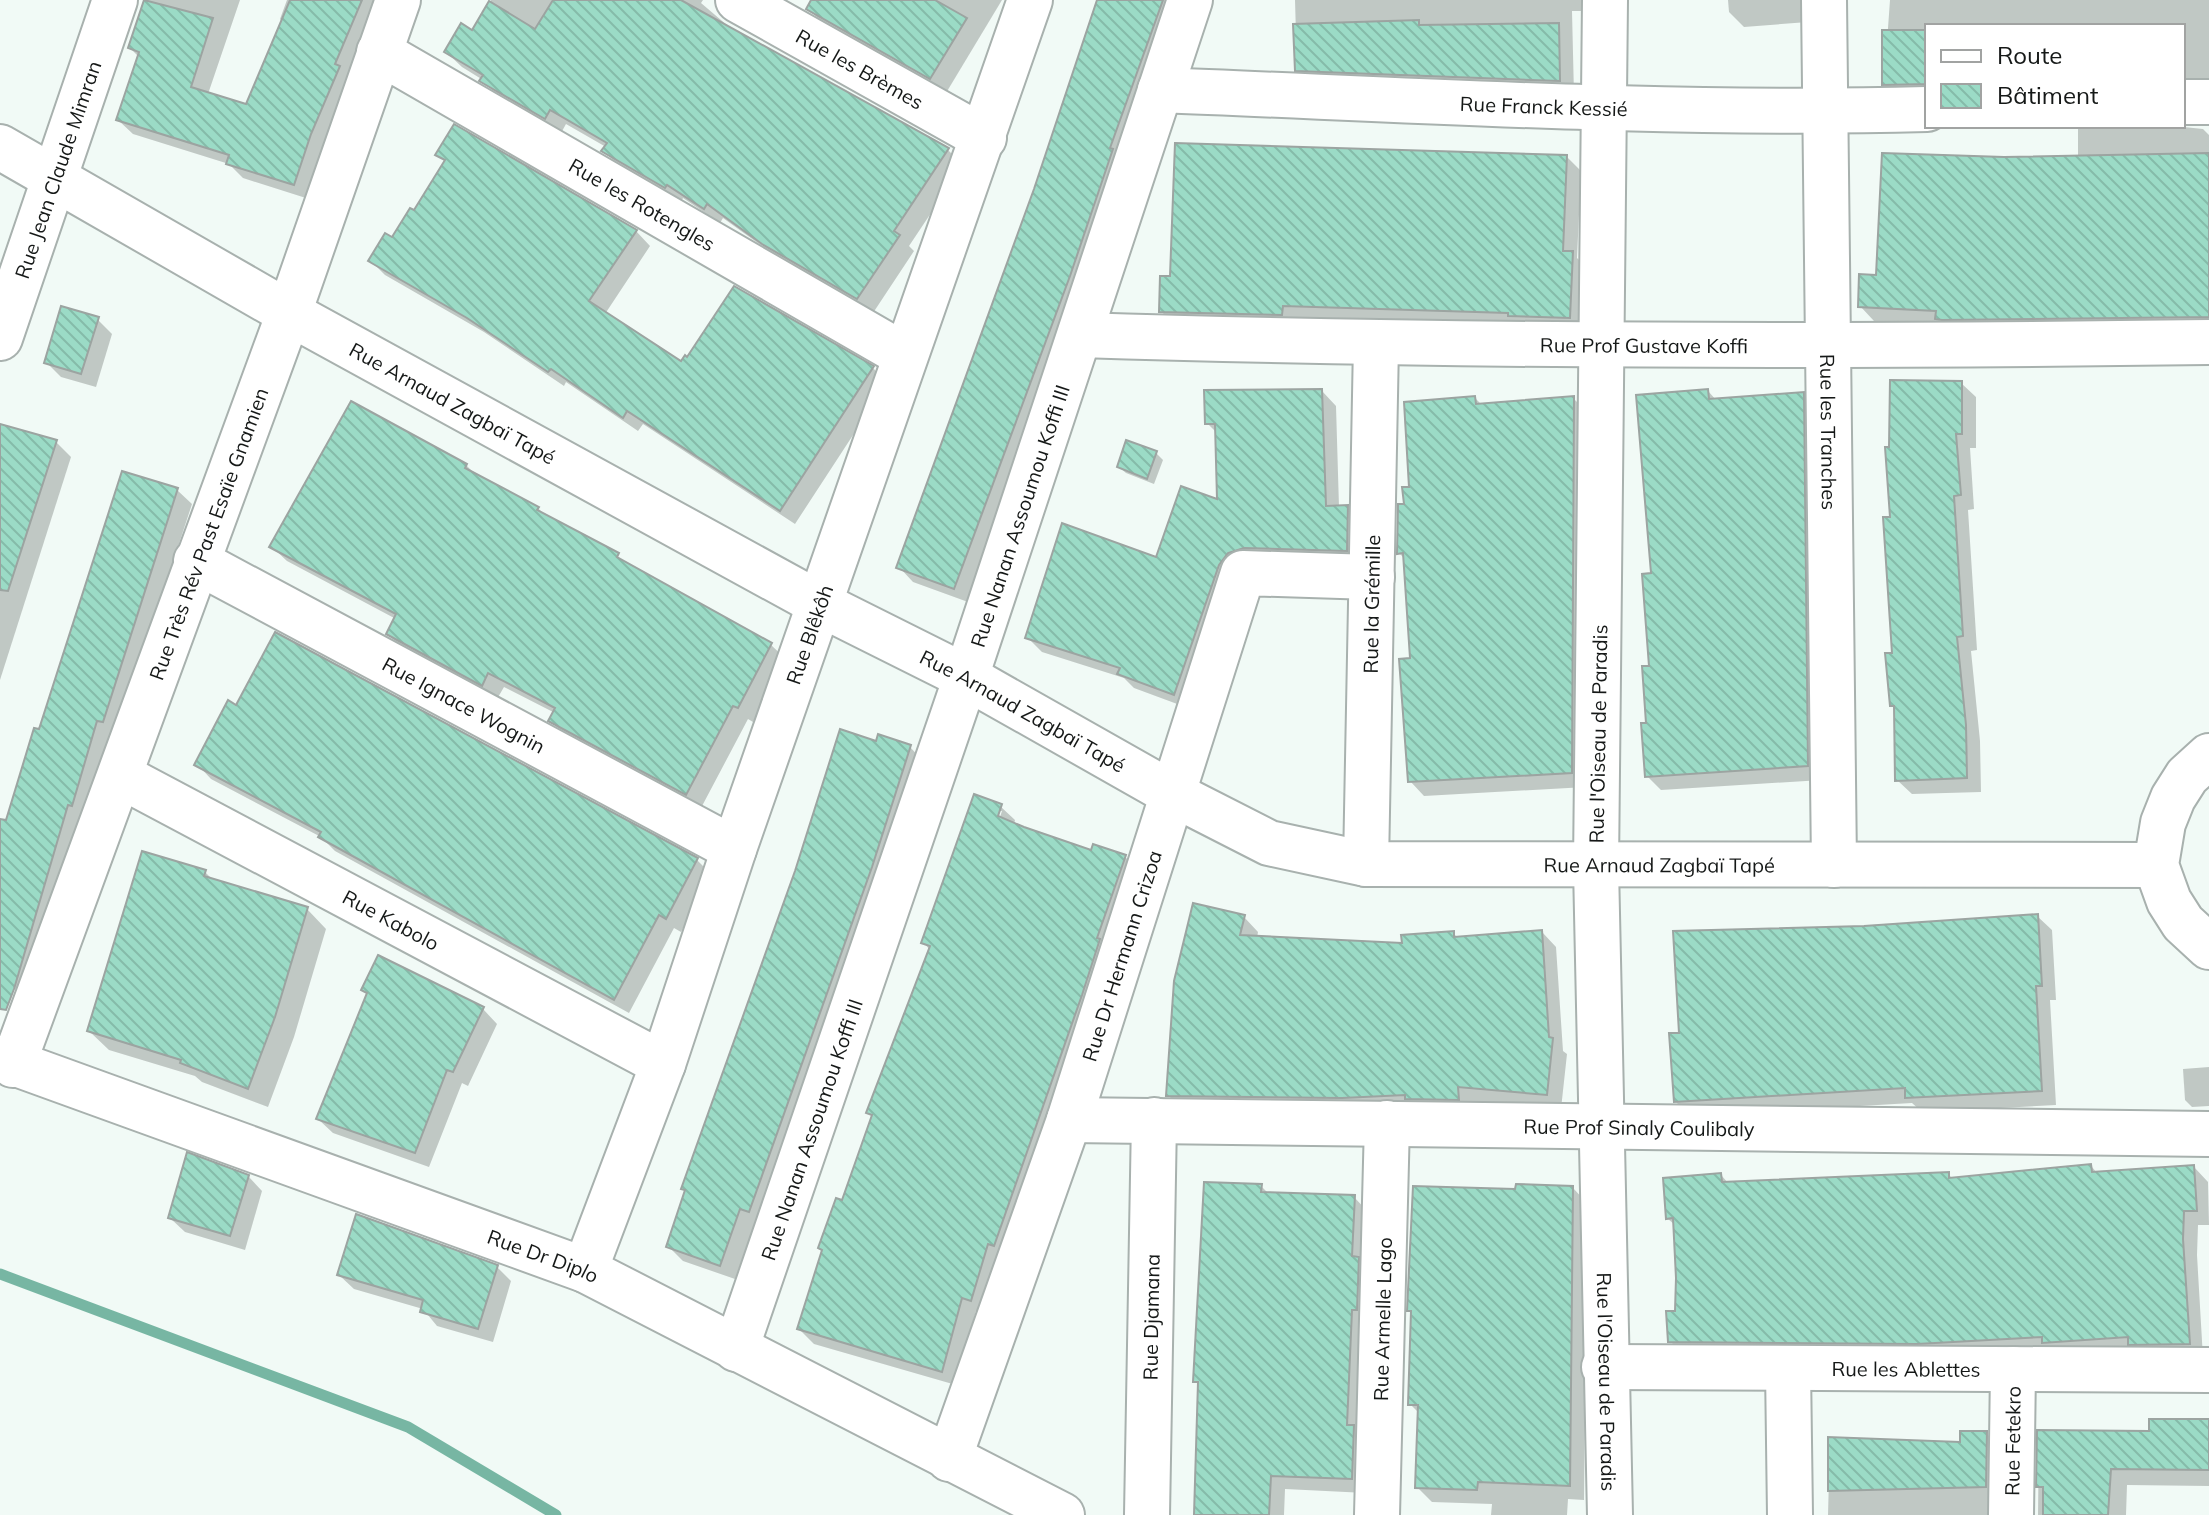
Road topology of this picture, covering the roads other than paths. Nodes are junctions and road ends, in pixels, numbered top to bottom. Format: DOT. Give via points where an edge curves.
graph roads {
  1 [pos="115,0"];
  2 [pos="398,0"];
  3 [pos="738,0"];
  4 [pos="1030,0"];
  5 [pos="1190,0"];
  6 [pos="1605,0"];
  7 [pos="1824,0"];
  8 [pos="379,52"];
  9 [pos="1160,90"];
  10 [pos="2185,102"];
  11 [pos="2209,102"];
  12 [pos="1605,108"];
  13 [pos="1925,109"];
  14 [pos="1826,112"];
  15 [pos="984,138"];
  16 [pos="0,147"];
  17 [pos="56,178"];
  18 [pos="289,313"];
  19 [pos="1080,335"];
  20 [pos="0,338"];
  21 [pos="2209,342"];
  22 [pos="1603,343"];
  23 [pos="1376,344"];
  24 [pos="1828,347"];
  25 [pos="904,355"];
  26 [pos="196,561"];
  27 [pos="1372,577"];
  28 [pos="820,604"];
  29 [pos="966,677"];
  30 [pos="2209,756"];
  31 [pos="121,776"];
  32 [pos="1171,793"];
  33 [pos="734,849"];
  34 [pos="1366,864"];
  35 [pos="1834,865"];
  36 [pos="2156,865"];
  37 [pos="1596,867"];
  38 [pos="2209,947"];
  39 [pos="6,1061"];
  40 [pos="663,1064"];
  41 [pos="1069,1120"];
  42 [pos="1154,1120"];
  43 [pos="1387,1123"];
  44 [pos="1603,1125"];
  45 [pos="2209,1134"];
  46 [pos="585,1270"];
  47 [pos="736,1349"];
  48 [pos="1604,1367"];
  49 [pos="1788,1368"];
  50 [pos="2013,1369"];
  51 [pos="2209,1370"];
  52 [pos="949,1459"];
  53 [pos="1062,1515"];
  54 [pos="1147,1515"];
  55 [pos="1377,1515"];
  56 [pos="1610,1515"];
  57 [pos="1790,1515"];
  58 [pos="2011,1515"];
  1 -- 17 [label="street, Rue Jean Claude Mimran"];
  2 -- 8 [label="street, Rue Très Rév Past Esaïe Gnamien"];
  3 -- 15 [label="street, Rue les Brèmes"];
  4 -- 15 [label="street, Rue Blêkôh"];
  5 -- 9 [label="street, Rue Nanan Assoumou Koffi III"];
  6 -- 12 [label="street, Rue l'Oiseau de Paradis"];
  7 -- 14 [label="street, Rue les Tranches"];
  8 -- 18 [label="street, Rue Très Rév Past Esaïe Gnamien"];
  8 -- 25 [label="street, Rue les Rotengles"];
  9 -- 12 [label="street, Rue Franck Kessié"];
  9 -- 19 [label="street, Rue Nanan Assoumou Koffi III"];
  10 -- 11 [label="street"];
  12 -- 14 [label="street, Rue Franck Kessié"];
  12 -- 22 [label="street, Rue l'Oiseau de Paradis"];
  13 -- 14 [label="street, Rue Franck Kessié"];
  14 -- 24 [label="street, Rue les Tranches"];
  15 -- 25 [label="street, Rue Blêkôh"];
  16 -- 17 [label="street, Rue Arnaud Zagbaï Tapé"];
  17 -- 18 [label="street, Rue Arnaud Zagbaï Tapé"];
  17 -- 20 [label="street, Rue Jean Claude Mimran"];
  18 -- 26 [label="street, Rue Très Rév Past Esaïe Gnamien"];
  18 -- 28 [label="street, Rue Arnaud Zagbaï Tapé"];
  19 -- 23 [label="street, Rue Prof Gustave Koffi"];
  19 -- 29 [label="street, Rue Nanan Assoumou Koffi III"];
  21 -- 24 [label="street, Rue Prof Gustave Koffi"];
  22 -- 23 [label="street, Rue Prof Gustave Koffi"];
  22 -- 24 [label="street, Rue Prof Gustave Koffi"];
  22 -- 37 [label="street, Rue l'Oiseau de Paradis"];
  23 -- 27 [label="street, Rue la Grémille"];
  24 -- 35 [label="street, Rue les Tranches"];
  25 -- 28 [label="street, Rue Blêkôh"];
  26 -- 31 [label="street, Rue Très Rév Past Esaïe Gnamien"];
  26 -- 33 [label="street, Rue Ignace Wognin"];
  27 -- 32 [label="street, Rue Dr Hermann Crizoa" via="1243,573"];
  27 -- 34 [label="street, Rue la Grémille"];
  28 -- 29 [label="street, Rue Arnaud Zagbaï Tapé"];
  28 -- 33 [label="street, Rue Blêkôh"];
  29 -- 32 [label="street, Rue Arnaud Zagbaï Tapé"];
  29 -- 47 [label="street, Rue Nanan Assoumou Koffi III"];
  30 -- 36 [label="street" via="2173,798"];
  31 -- 39 [label="street, Rue Très Rév Past Esaïe Gnamien"];
  31 -- 40 [label="street, Rue Kabolo"];
  32 -- 34 [label="street, Rue Arnaud Zagbaï Tapé" via="1269,843"];
  32 -- 41 [label="street, Rue Dr Hermann Crizoa"];
  33 -- 40 [label="street, Rue Blêkôh"];
  34 -- 37 [label="street, Rue Arnaud Zagbaï Tapé"];
  35 -- 36 [label="street, Rue Arnaud Zagbaï Tapé"];
  35 -- 37 [label="street, Rue Arnaud Zagbaï Tapé"];
  36 -- 38 [label="street" via="2183,923"];
  37 -- 44 [label="street, Rue l'Oiseau de Paradis"];
  39 -- 46 [label="street, Rue Dr Diplo"];
  40 -- 46 [label="street, Rue Blêkôh"];
  41 -- 42 [label="street, Rue Prof Sinaly Coulibaly"];
  41 -- 52 [label="street, Rue Dr Hermann Crizoa"];
  42 -- 43 [label="street, Rue Prof Sinaly Coulibaly"];
  42 -- 54 [label="street, Rue Djamana"];
  43 -- 44 [label="street, Rue Prof Sinaly Coulibaly"];
  43 -- 55 [label="street, Rue Armelle Lago"];
  44 -- 45 [label="street, Rue Prof Sinaly Coulibaly"];
  44 -- 48 [label="street, Rue l'Oiseau de Paradis"];
  46 -- 47 [label="street, Rue Dr Diplo"];
  47 -- 52 [label="street, Rue Dr Diplo"];
  48 -- 49 [label="street, Rue les Ablettes"];
  48 -- 56 [label="street, Rue l'Oiseau de Paradis"];
  49 -- 50 [label="street, Rue les Ablettes"];
  49 -- 57 [label="street"];
  50 -- 51 [label="street, Rue les Ablettes"];
  50 -- 58 [label="street, Rue Fetekro"];
  52 -- 53 [label="street, Rue Dr Diplo"];
}
